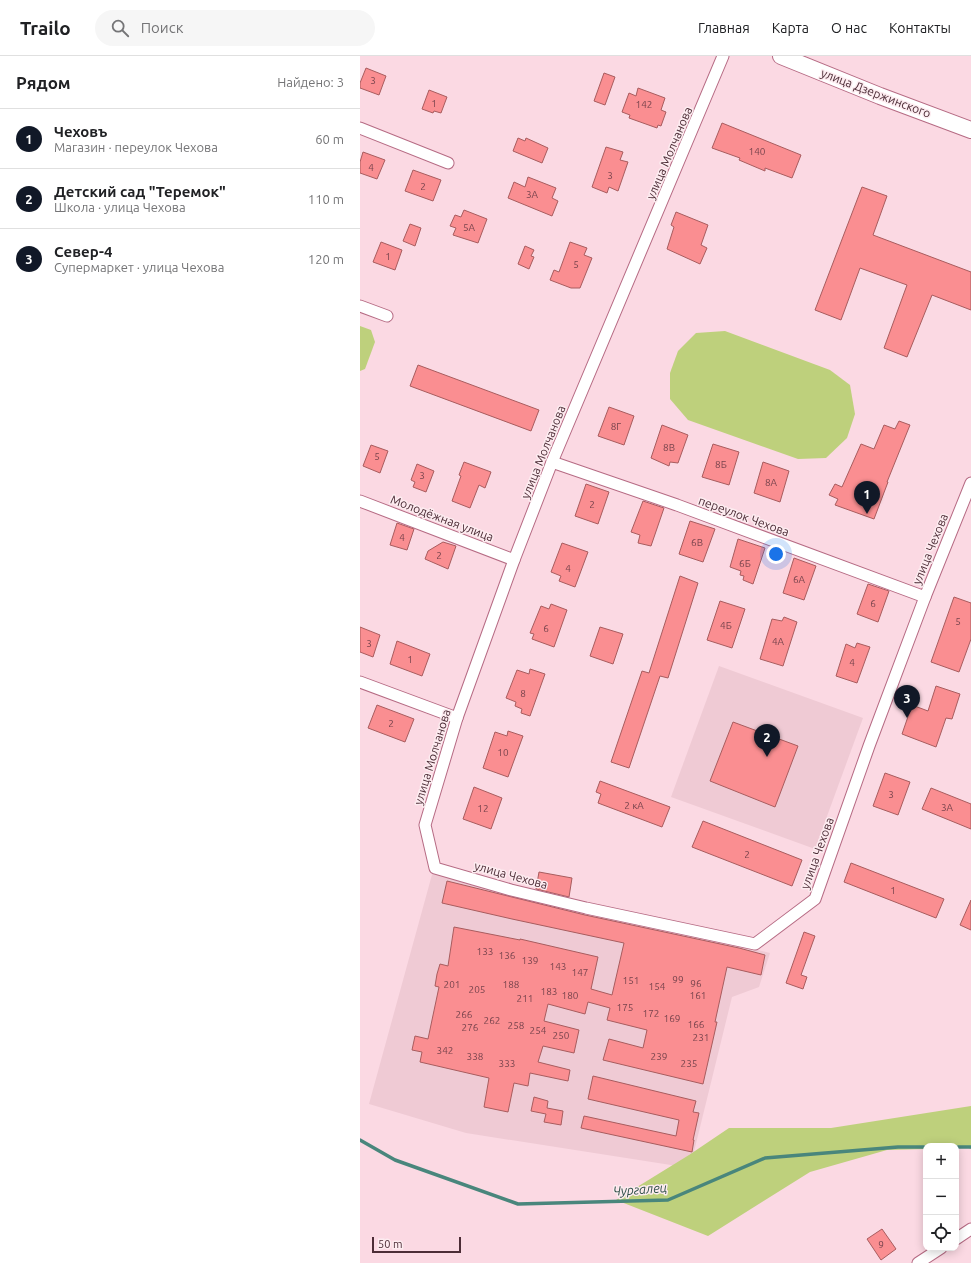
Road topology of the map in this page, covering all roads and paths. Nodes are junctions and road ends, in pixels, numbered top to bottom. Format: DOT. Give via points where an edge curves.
graph roads {
  1 [pos="723,56"];
  2 [pos="781,56"];
  3 [pos="360,128"];
  4 [pos="971,130"];
  5 [pos="448,163"];
  6 [pos="360,306"];
  7 [pos="387,316"];
  8 [pos="552,462"];
  9 [pos="971,483"];
  10 [pos="360,501"];
  11 [pos="967,501"];
  12 [pos="514,560"];
  13 [pos="925,597"];
  14 [pos="360,682"];
  15 [pos="457,718"];
  16 [pos="435,868"];
  17 [pos="971,1229"];
  18 [pos="959,1237"];
  19 [pos="936,1251"];
  20 [pos="918,1263"];
  1 -- 8 [label="street, улица Молчанова"];
  2 -- 4 [label="main road, улица Дзержинского"];
  3 -- 5 [label="street"];
  6 -- 7 [label="street"];
  8 -- 12 [label="street, улица Молчанова"];
  8 -- 13 [label="street, переулок Чехова" via="677,505"];
  9 -- 11 [label="street, улица Чехова"];
  10 -- 12 [label="street, Молодёжная улица"];
  11 -- 13 [label="street, улица Чехова"];
  12 -- 15 [label="street, улица Молчанова"];
  13 -- 16 [label="street, улица Чехова" via="815,899 754,944 586,908"];
  14 -- 15 [label="street"];
  15 -- 16 [label="street, улица Молчанова" via="425,825"];
  17 -- 18 [label="street"];
  19 -- 20 [label="street"];
}
